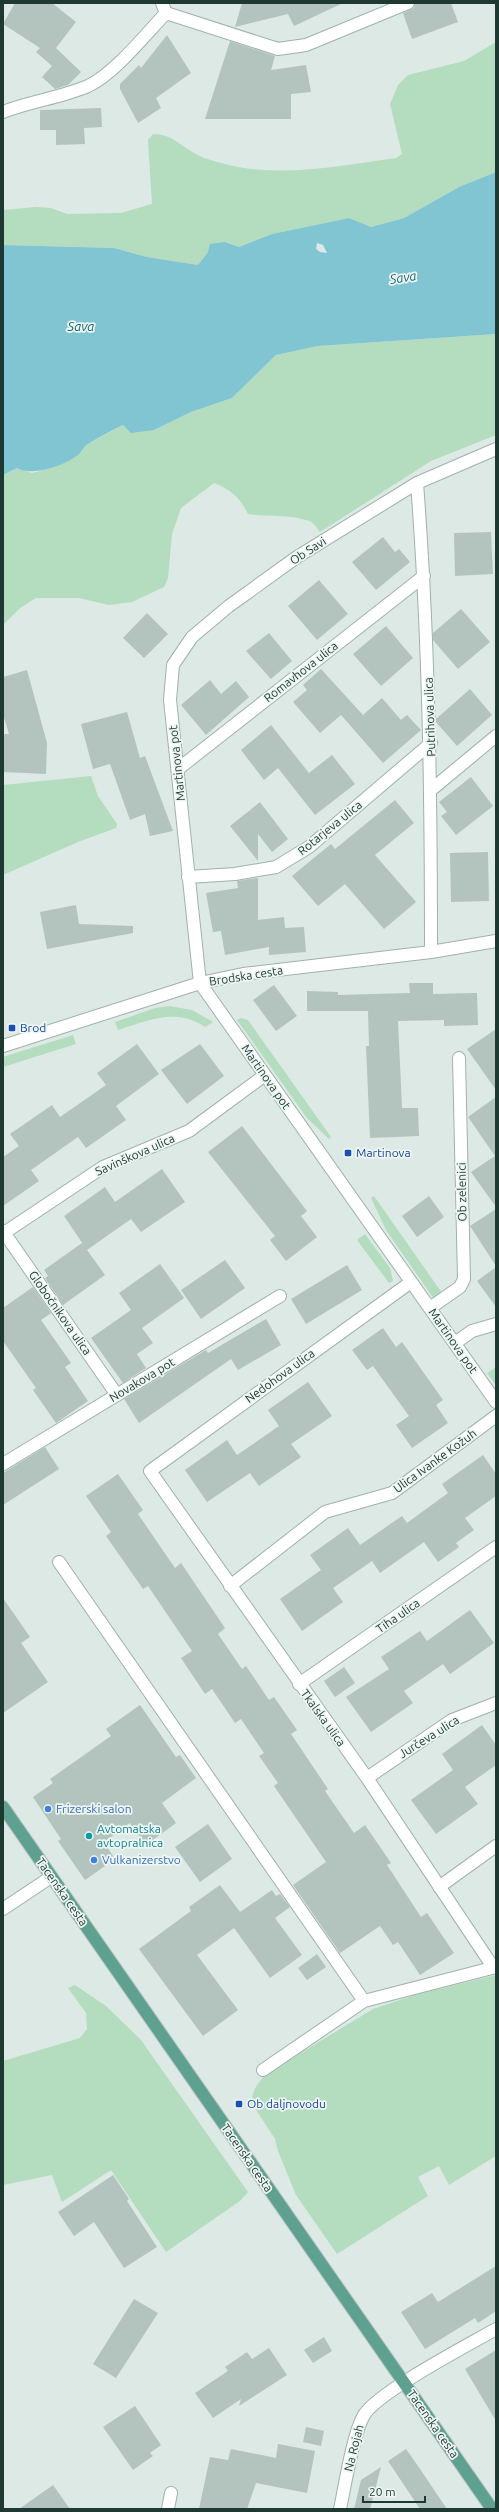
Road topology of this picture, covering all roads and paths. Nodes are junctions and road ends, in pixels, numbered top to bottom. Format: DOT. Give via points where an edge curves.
graph roads {
  1 [pos="408,3"];
  2 [pos="164,8"];
  3 [pos="3,112"];
  4 [pos="496,449"];
  5 [pos="417,483"];
  6 [pos="424,576"];
  7 [pos="170,700"];
  8 [pos="496,736"];
  9 [pos="431,743"];
  10 [pos="178,769"];
  11 [pos="431,790"];
  12 [pos="188,877"];
  13 [pos="496,941"];
  14 [pos="431,952"];
  15 [pos="200,984"];
  16 [pos="3,1046"];
  17 [pos="459,1058"];
  18 [pos="265,1075"];
  19 [pos="4,1232"];
  20 [pos="411,1282"];
  21 [pos="280,1296"];
  22 [pos="430,1308"];
  23 [pos="496,1324"];
  24 [pos="454,1343"];
  25 [pos="117,1395"];
  26 [pos="496,1402"];
  27 [pos="496,1416"];
  28 [pos="3,1464"];
  29 [pos="150,1471"];
  30 [pos="496,1547"];
  31 [pos="60,1562"];
  32 [pos="230,1586"];
  33 [pos="299,1684"];
  34 [pos="496,1702"];
  35 [pos="366,1778"];
  36 [pos="3,1807"];
  37 [pos="496,1846"];
  38 [pos="51,1877"];
  39 [pos="439,1887"];
  40 [pos="3,1909"];
  41 [pos="494,1967"];
  42 [pos="364,2001"];
  43 [pos="263,2070"];
  44 [pos="496,2329"];
  45 [pos="405,2384"];
  46 [pos="171,2493"];
  47 [pos="168,2509"];
  48 [pos="340,2509"];
  49 [pos="492,2509"];
  1 -- 2 [label="street" via="306,45 278,49"];
  2 -- 3 [label="street" via="117,64 89,85"];
  4 -- 5 [label="street, Ob Savi"];
  5 -- 6 [label="street, Putrihova ulica"];
  5 -- 7 [label="street, Ob Savi" via="297,557 229,606 192,637 173,665"];
  6 -- 9 [label="street, Putrihova ulica"];
  6 -- 10 [label="street, Romavhova ulica"];
  7 -- 10 [label="street, Martinova pot"];
  8 -- 11 [label="street"];
  9 -- 11 [label="street, Putrihova ulica"];
  9 -- 12 [label="street, Rotarjeva ulica" via="309,847 276,867 235,874"];
  10 -- 12 [label="street, Martinova pot"];
  11 -- 14 [label="street, Putrihova ulica"];
  12 -- 15 [label="street, Martinova pot"];
  13 -- 14 [label="street, Brodska cesta"];
  14 -- 15 [label="street, Brodska cesta" via="243,974"];
  15 -- 16 [label="street, Brodska cesta"];
  15 -- 18 [label="street, Martinova pot"];
  17 -- 22 [label="street, Ob zelenici" via="464,1279 460,1287"];
  18 -- 19 [label="street, Savinškova ulica" via="189,1131 103,1168"];
  18 -- 20 [label="street, Martinova pot"];
  19 -- 25 [label="street, Globočnikova ulica"];
  20 -- 22 [label="street, Martinova pot"];
  20 -- 29 [label="street, Nedohova ulica"];
  21 -- 25 [label="street, Novakova pot"];
  22 -- 24 [label="street, Martinova pot"];
  23 -- 24 [label="street" via="472,1331"];
  24 -- 26 [label="street, Martinova pot"];
  25 -- 28 [label="street, Novakova pot"];
  27 -- 32 [label="street, Ulica Ivanke Kožuh" via="392,1493 325,1512"];
  29 -- 32 [label="street, Tkalska ulica"];
  30 -- 33 [label="street, Tiha ulica"];
  31 -- 42 [label="street"];
  32 -- 33 [label="street, Tkalska ulica"];
  33 -- 35 [label="street, Tkalska ulica"];
  34 -- 35 [label="street, Jurčeva ulica" via="452,1720"];
  35 -- 39 [label="street, Tkalska ulica"];
  36 -- 38 [label="main road, Tacenska cesta"];
  37 -- 39 [label="street"];
  38 -- 40 [label="street"];
  38 -- 45 [label="main road, Tacenska cesta"];
  39 -- 41 [label="street, Tkalska ulica"];
  41 -- 42 [label="street"];
  42 -- 43 [label="street"];
  44 -- 45 [label="street, Na Rojah"];
  45 -- 48 [label="street, Na Rojah" via="376,2402 360,2423"];
  45 -- 49 [label="main road, Tacenska cesta"];
  46 -- 47 [label="street"];
}
